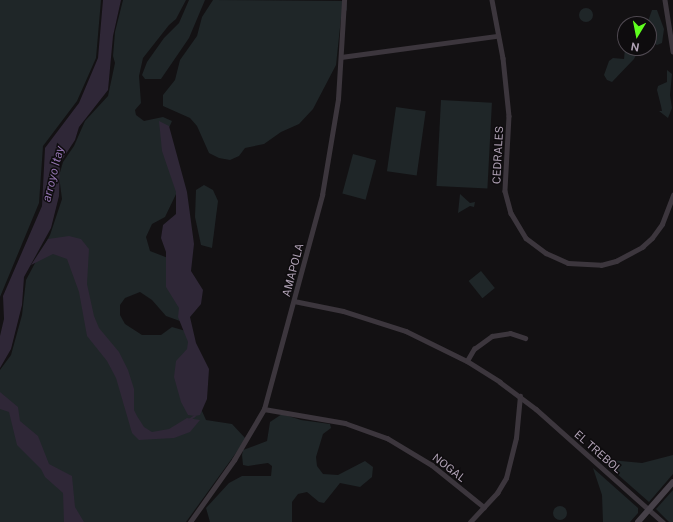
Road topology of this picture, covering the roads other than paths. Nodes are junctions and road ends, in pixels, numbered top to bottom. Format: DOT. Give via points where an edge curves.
graph roads {
  1 [pos="344,0"];
  2 [pos="492,0"];
  3 [pos="665,0"];
  4 [pos="498,36"];
  5 [pos="673,52"];
  6 [pos="341,57"];
  7 [pos="673,195"];
  8 [pos="294,301"];
  9 [pos="526,338"];
  10 [pos="467,361"];
  11 [pos="520,396"];
  12 [pos="264,408"];
  13 [pos="673,482"];
  14 [pos="484,507"];
  15 [pos="650,510"];
  16 [pos="190,522"];
  17 [pos="470,522"];
  18 [pos="638,522"];
  19 [pos="663,522"];
  1 -- 6 [label="street, AMAPOLA"];
  2 -- 4 [label="street, CEDRALES"];
  3 -- 5 [label="street"];
  4 -- 6 [label="street"];
  4 -- 7 [label="street, CEDRALES" via="509,116 505,191 511,213 526,238 546,253 568,263 590,266 616,262 652,238 662,224"];
  6 -- 8 [label="street, AMAPOLA" via="335,124 322,195"];
  8 -- 10 [label="street, EL TREBOL" via="343,311 406,331"];
  8 -- 12 [label="street, AMAPOLA"];
  9 -- 10 [label="street" via="510,333 492,336 474,349"];
  10 -- 11 [label="street, EL TREBOL"];
  11 -- 14 [label="street" via="512,462 496,493"];
  11 -- 15 [label="street, EL TREBOL"];
  12 -- 14 [label="street, NOGAL" via="345,423 401,445 432,465"];
  12 -- 16 [label="street, AMAPOLA" via="234,460"];
  13 -- 15 [label="street"];
  14 -- 17 [label="street"];
  15 -- 18 [label="street"];
  15 -- 19 [label="street, EL TREBOL"];
}
